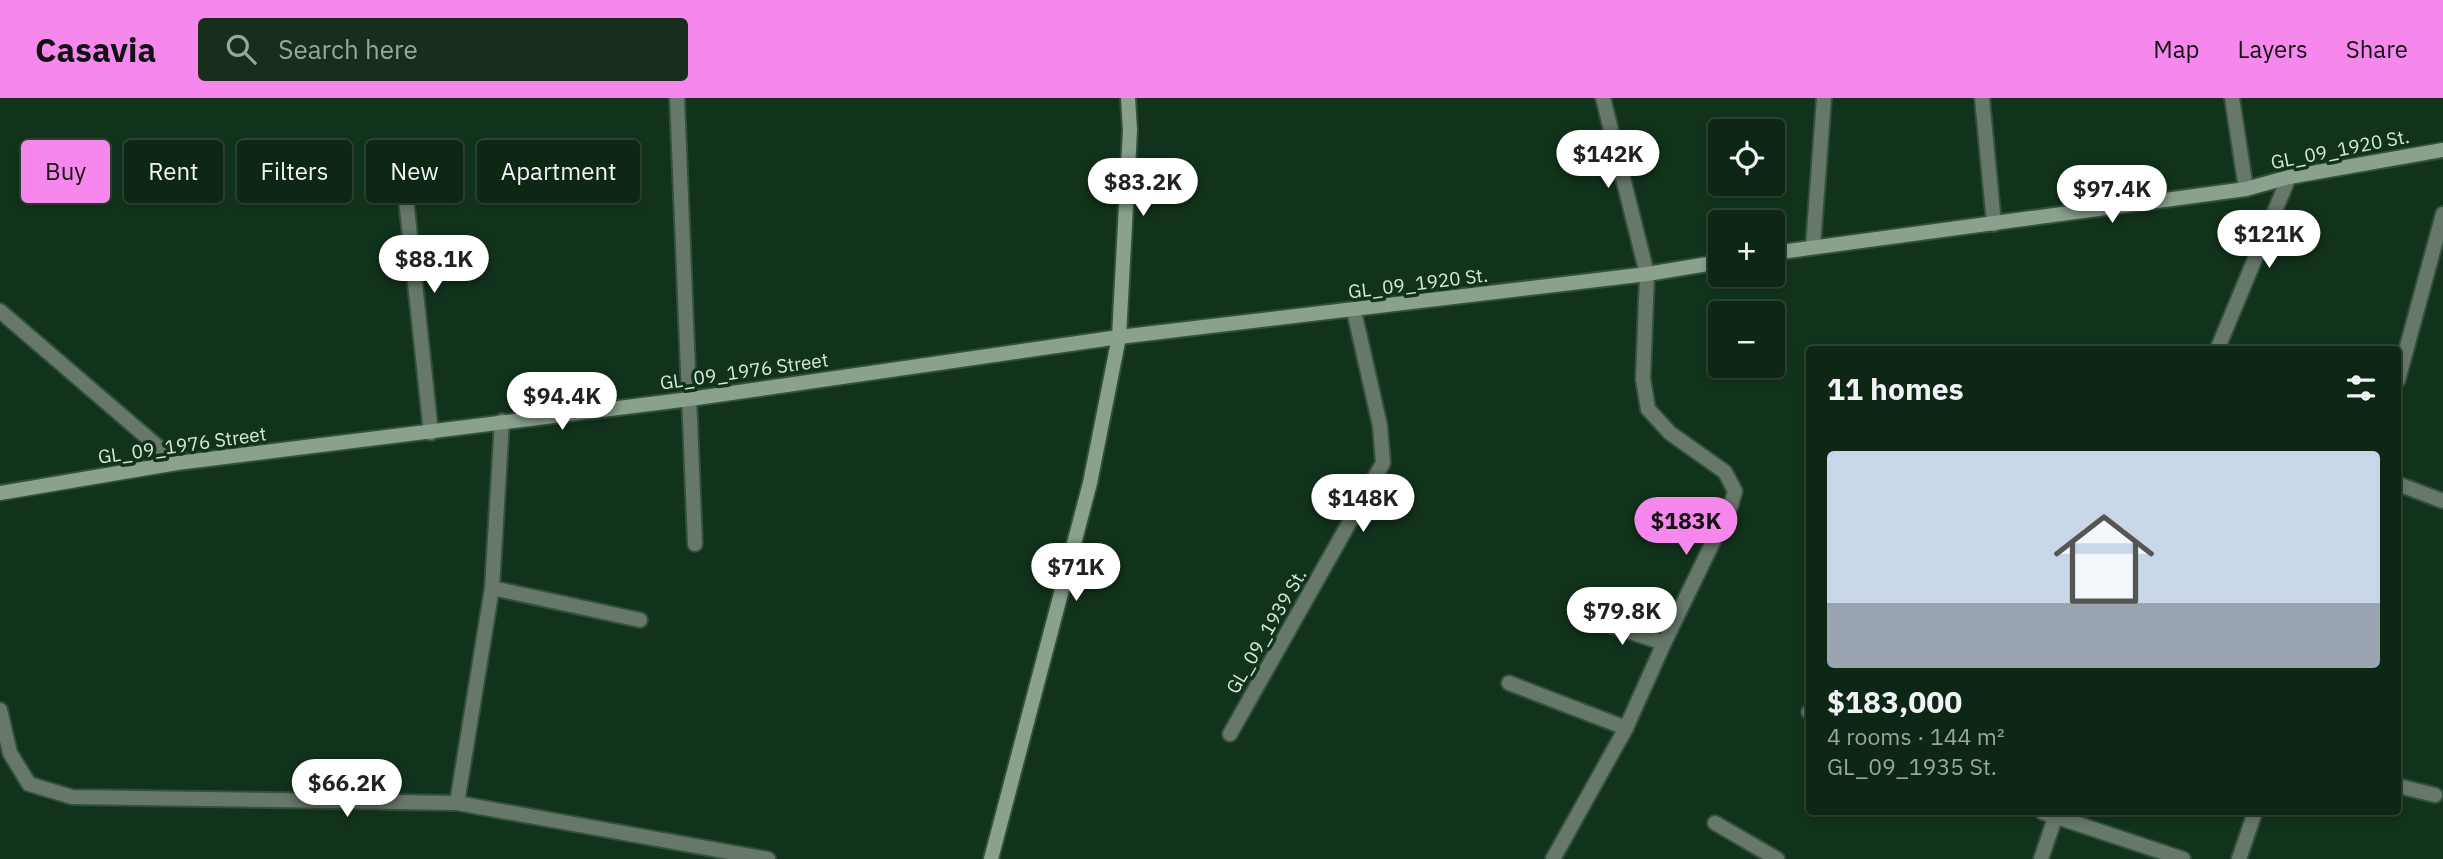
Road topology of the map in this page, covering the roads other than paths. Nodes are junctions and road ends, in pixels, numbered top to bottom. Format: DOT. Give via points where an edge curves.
graph roads {
  1 [pos="677,98"];
  2 [pos="1128,98"];
  3 [pos="1603,98"];
  4 [pos="1824,98"];
  5 [pos="1982,98"];
  6 [pos="2232,98"];
  7 [pos="2443,150"];
  8 [pos="2289,177"];
  9 [pos="2245,189"];
  10 [pos="406,203"];
  11 [pos="2443,214"];
  12 [pos="1994,224"];
  13 [pos="1813,246"];
  14 [pos="1785,251"];
  15 [pos="1708,264"];
  16 [pos="1647,274"];
  17 [pos="0,311"];
  18 [pos="1354,311"];
  19 [pos="1119,337"];
  20 [pos="2219,346"];
  21 [pos="2401,369"];
  22 [pos="690,399"];
  23 [pos="502,421"];
  24 [pos="431,433"];
  25 [pos="177,463"];
  26 [pos="2401,485"];
  27 [pos="0,493"];
  28 [pos="2443,501"];
  29 [pos="695,544"];
  30 [pos="492,588"];
  31 [pos="1591,619"];
  32 [pos="640,620"];
  33 [pos="1664,643"];
  34 [pos="1509,683"];
  35 [pos="0,710"];
  36 [pos="1626,728"];
  37 [pos="1230,734"];
  38 [pos="2401,787"];
  39 [pos="2435,795"];
  40 [pos="457,803"];
  41 [pos="2051,815"];
  42 [pos="2054,815"];
  43 [pos="2254,815"];
  44 [pos="1715,823"];
  45 [pos="701,853"];
  46 [pos="768,859"];
  47 [pos="991,859"];
  48 [pos="1553,859"];
  49 [pos="1777,859"];
  50 [pos="2041,859"];
  51 [pos="2183,859"];
  52 [pos="2239,859"];
  1 -- 22 [label="street"];
  2 -- 19 [label="main road"];
  3 -- 16 [label="street"];
  4 -- 13 [label="street"];
  5 -- 12 [label="street"];
  6 -- 9 [label="street, GL_09_1920 St."];
  7 -- 8 [label="main road, GL_09_1920 St."];
  8 -- 9 [label="main road, GL_09_1920 St."];
  8 -- 20 [label="street"];
  9 -- 12 [label="main road, GL_09_1920 St."];
  10 -- 24 [label="street"];
  11 -- 21 [label="street"];
  12 -- 13 [label="main road, GL_09_1920 St."];
  13 -- 14 [label="main road, GL_09_1920 St."];
  15 -- 16 [label="main road, GL_09_1920 St."];
  16 -- 18 [label="main road, GL_09_1920 St."];
  16 -- 33 [label="street" via="1643,379 1648,410 1670,433 1725,472 1735,491"];
  17 -- 25 [label="street"];
  18 -- 19 [label="main road, GL_09_1920 St."];
  18 -- 37 [label="street, GL_09_1939 St." via="1380,426 1383,463"];
  19 -- 22 [label="main road, GL_09_1976 Street"];
  19 -- 47 [label="main road" via="1090,483"];
  22 -- 23 [label="main road, GL_09_1976 Street"];
  22 -- 29 [label="street"];
  23 -- 24 [label="main road, GL_09_1976 Street"];
  23 -- 30 [label="street"];
  24 -- 25 [label="main road, GL_09_1976 Street"];
  25 -- 27 [label="main road, GL_09_1976 Street"];
  26 -- 28 [label="street"];
  30 -- 32 [label="street"];
  30 -- 40 [label="street"];
  31 -- 33 [label="street"];
  33 -- 36 [label="street"];
  34 -- 36 [label="street"];
  35 -- 40 [label="street" via="10,753 29,784 72,797"];
  36 -- 48 [label="street"];
  38 -- 39 [label="street"];
  40 -- 45 [label="street"];
  41 -- 50 [label="street"];
  42 -- 51 [label="street"];
  43 -- 52 [label="street"];
  44 -- 49 [label="street"];
  45 -- 46 [label="street"];
}
